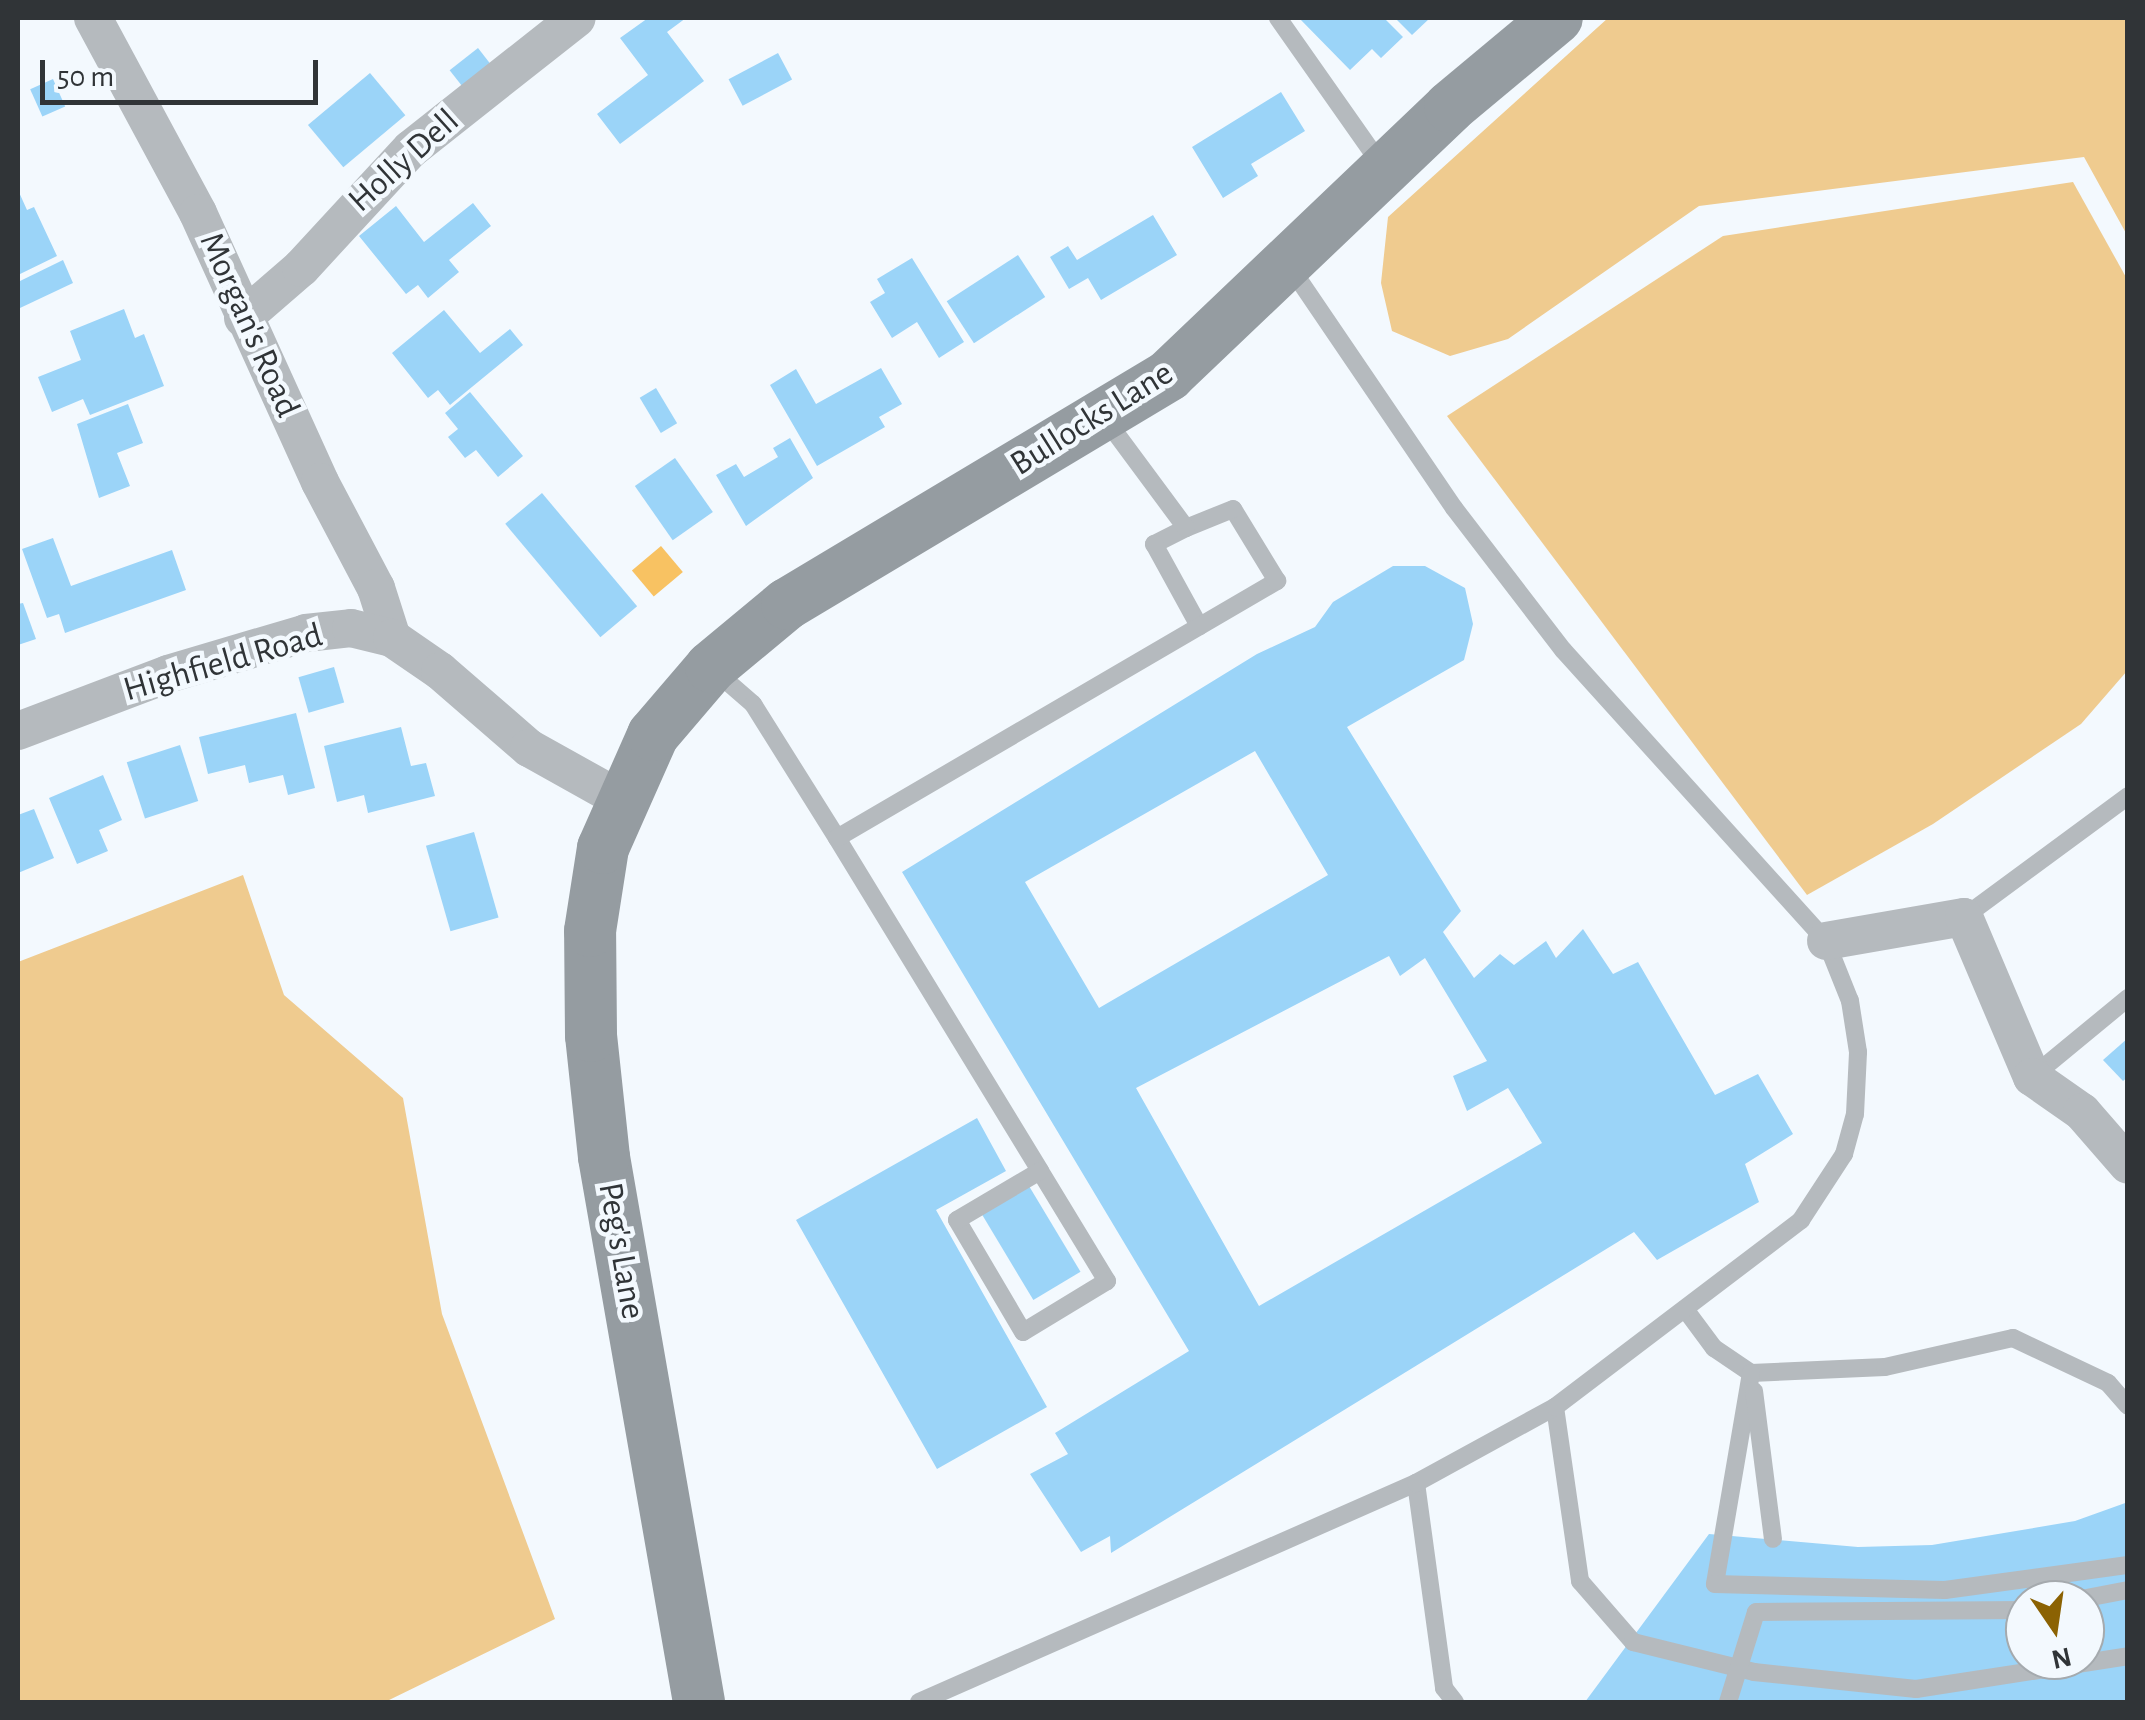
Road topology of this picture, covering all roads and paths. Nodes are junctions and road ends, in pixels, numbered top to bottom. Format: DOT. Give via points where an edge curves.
graph roads {
  1 [pos="93,18"];
  2 [pos="577,18"];
  3 [pos="1278,18"];
  4 [pos="1557,18"];
  5 [pos="1385,170"];
  6 [pos="1290,266"];
  7 [pos="243,318"];
  8 [pos="1103,416"];
  9 [pos="1186,528"];
  10 [pos="1200,626"];
  11 [pos="392,638"];
  12 [pos="711,667"];
  13 [pos="18,732"];
  14 [pos="2128,796"];
  15 [pos="622,800"];
  16 [pos="837,838"];
  17 [pos="1964,916"];
  18 [pos="1826,942"];
  19 [pos="2128,998"];
  20 [pos="2032,1077"];
  21 [pos="2128,1164"];
  22 [pos="1040,1171"];
  23 [pos="1685,1309"];
  24 [pos="1751,1373"];
  25 [pos="2108,1383"];
  26 [pos="1555,1406"];
  27 [pos="2128,1406"];
  28 [pos="2128,1420"];
  29 [pos="1416,1483"];
  30 [pos="1773,1539"];
  31 [pos="2128,1566"];
  32 [pos="2005,1611"];
  33 [pos="2128,1656"];
  34 [pos="1736,1667"];
  35 [pos="699,1702"];
  36 [pos="919,1702"];
  37 [pos="1455,1702"];
  38 [pos="1728,1702"];
  1 -- 7 [label="street, Morgan's Road" via="198,213"];
  2 -- 7 [label="street, Holly Dell" via="411,149 300,268"];
  3 -- 5 [label="lane"];
  4 -- 5 [label="main road, Bullocks Lane"];
  5 -- 6 [label="main road, Bullocks Lane"];
  6 -- 8 [label="main road, Bullocks Lane" via="1169,376"];
  6 -- 18 [label="lane" via="1454,508 1564,650"];
  7 -- 11 [label="street, Morgan's Road" via="376,588"];
  8 -- 9 [label="lane"];
  8 -- 12 [label="main road, Bullocks Lane" via="787,604"];
  9 -- 10 [label="lane" via="1154,544"];
  9 -- 10 [label="lane" via="1233,509 1277,581"];
  10 -- 16 [label="lane"];
  11 -- 13 [label="street, Highfield Road" via="351,628 306,633 168,674"];
  11 -- 15 [label="street, Highfield Road" via="440,670 529,748"];
  12 -- 15 [label="main road, Bullocks Lane" via="653,734"];
  12 -- 16 [label="lane" via="753,704"];
  14 -- 17 [label="lane"];
  15 -- 35 [label="main road, Peg's Lane" via="603,848 590,932 591,1036 604,1157"];
  16 -- 22 [label="lane"];
  17 -- 18 [label="street"];
  17 -- 20 [label="street"];
  18 -- 23 [label="lane" via="1850,1001 1858,1052 1855,1114 1844,1154 1800,1220"];
  19 -- 20 [label="lane"];
  20 -- 21 [label="street" via="2082,1112"];
  22 -- 22 [label="lane" via="1107,1281 1024,1332 957,1220"];
  23 -- 24 [label="lane" via="1714,1348"];
  23 -- 26 [label="lane"];
  24 -- 25 [label="lane" via="1885,1367 2013,1338"];
  24 -- 30 [label="lane"];
  24 -- 31 [label="lane" via="1715,1584 1945,1590"];
  25 -- 27 [label="lane"];
  25 -- 28 [label="lane"];
  26 -- 29 [label="lane"];
  26 -- 34 [label="lane" via="1580,1582 1633,1642"];
  29 -- 36 [label="lane"];
  29 -- 37 [label="lane" via="1444,1688"];
  32 -- 34 [label="lane" via="1756,1612"];
  33 -- 34 [label="lane" via="1916,1688"];
  34 -- 38 [label="lane"];
}
